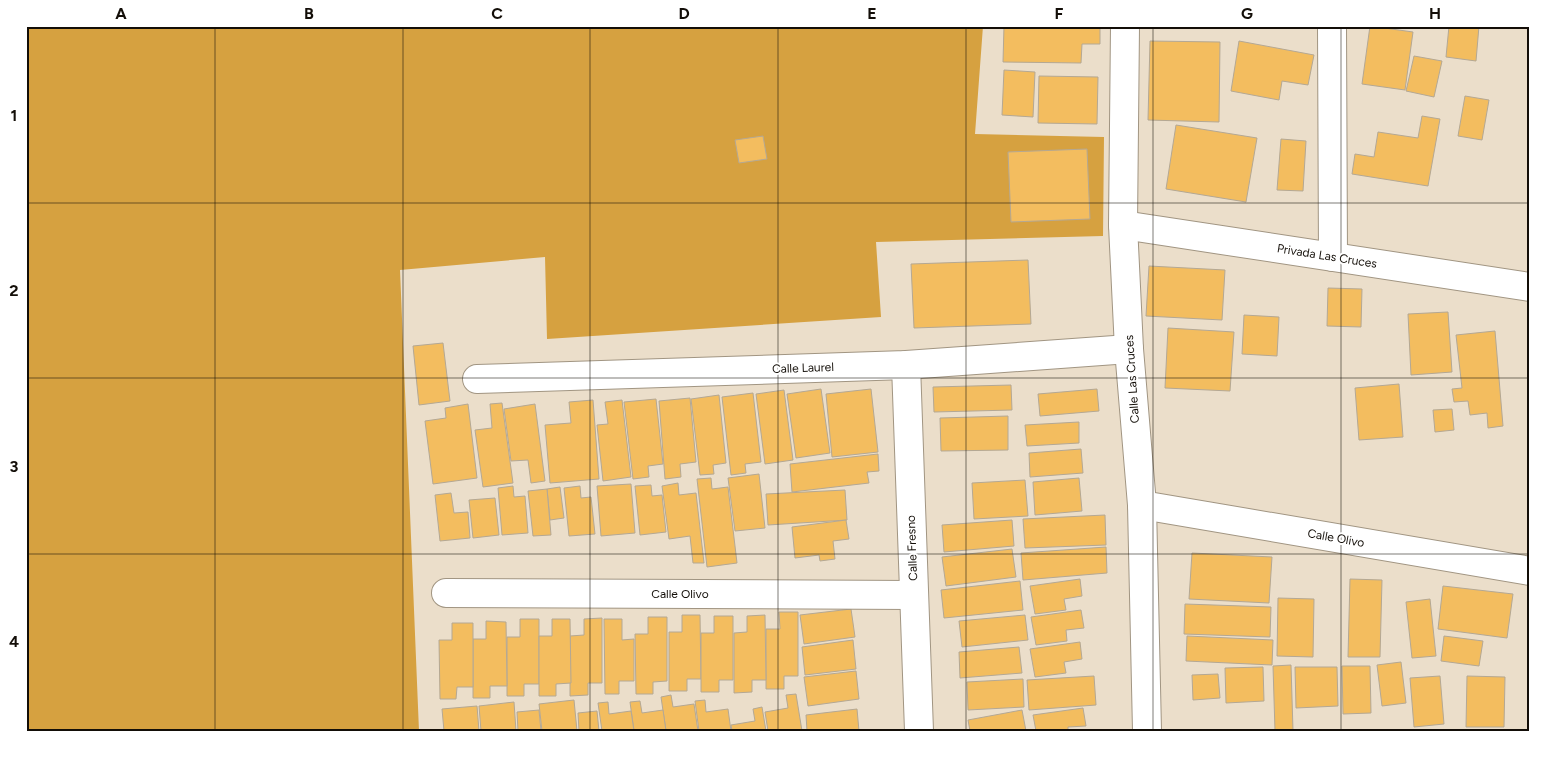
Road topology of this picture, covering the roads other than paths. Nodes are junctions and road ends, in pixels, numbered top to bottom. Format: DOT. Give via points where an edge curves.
graph roads {
  1 [pos="1125,26"];
  2 [pos="1332,26"];
  3 [pos="1123,225"];
  4 [pos="1334,257"];
  5 [pos="1530,287"];
  6 [pos="1128,349"];
  7 [pos="906,365"];
  8 [pos="478,379"];
  9 [pos="1142,505"];
  10 [pos="1530,571"];
  11 [pos="446,593"];
  12 [pos="913,595"];
  13 [pos="919,731"];
  14 [pos="1147,731"];
  1 -- 3 [label="street, Calle Las Cruces"];
  2 -- 4 [label="street"];
  3 -- 4 [label="street, Privada Las Cruces"];
  3 -- 6 [label="street, Calle Las Cruces"];
  4 -- 5 [label="street, Privada Las Cruces"];
  6 -- 7 [label="street, Calle Laurel"];
  6 -- 9 [label="street, Calle Las Cruces"];
  7 -- 8 [label="street, Calle Laurel"];
  7 -- 12 [label="street, Calle Fresno"];
  9 -- 10 [label="street, Calle Olivo"];
  9 -- 14 [label="street, Calle Las Cruces"];
  11 -- 12 [label="street, Calle Olivo"];
  12 -- 13 [label="street, Calle Fresno"];
}
